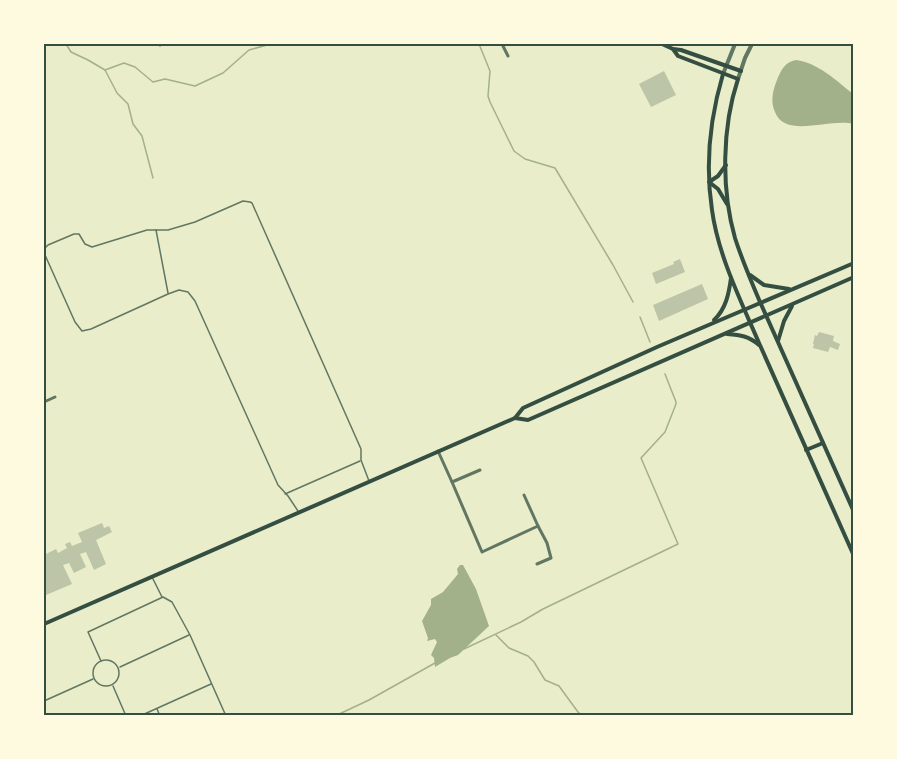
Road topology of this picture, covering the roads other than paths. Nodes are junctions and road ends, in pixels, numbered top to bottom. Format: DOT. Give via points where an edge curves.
graph roads {
  1 [pos="502,44"];
  2 [pos="662,44"];
  3 [pos="735,44"];
  4 [pos="752,44"];
  5 [pos="673,49"];
  6 [pos="508,56"];
  7 [pos="725,66"];
  8 [pos="741,71"];
  9 [pos="723,74"];
  10 [pos="738,79"];
  11 [pos="726,165"];
  12 [pos="709,182"];
  13 [pos="729,210"];
  14 [pos="156,230"];
  15 [pos="854,263"];
  16 [pos="747,272"];
  17 [pos="731,277"];
  18 [pos="854,277"];
  19 [pos="790,289"];
  20 [pos="168,294"];
  21 [pos="760,302"];
  22 [pos="793,304"];
  23 [pos="745,309"];
  24 [pos="766,316"];
  25 [pos="750,323"];
  26 [pos="711,324"];
  27 [pos="727,334"];
  28 [pos="778,342"];
  29 [pos="760,346"];
  30 [pos="55,397"];
  31 [pos="44,402"];
  32 [pos="515,418"];
  33 [pos="823,443"];
  34 [pos="806,450"];
  35 [pos="438,452"];
  36 [pos="361,460"];
  37 [pos="480,470"];
  38 [pos="369,482"];
  39 [pos="452,482"];
  40 [pos="285,494"];
  41 [pos="524,495"];
  42 [pos="854,512"];
  43 [pos="298,513"];
  44 [pos="538,526"];
  45 [pos="854,556"];
  46 [pos="537,564"];
  47 [pos="152,577"];
  48 [pos="163,597"];
  49 [pos="44,624"];
  50 [pos="190,635"];
  51 [pos="101,661"];
  52 [pos="118,668"];
  53 [pos="94,679"];
  54 [pos="212,684"];
  55 [pos="112,685"];
  56 [pos="44,701"];
  57 [pos="157,708"];
  58 [pos="126,716"];
  59 [pos="140,716"];
  60 [pos="160,716"];
  61 [pos="226,716"];
  1 -- 6 [label="street"];
  2 -- 5 [label="main road"];
  3 -- 7 [label="street"];
  4 -- 8 [label="street"];
  5 -- 7 [label="main road"];
  5 -- 9 [label="main road" via="678,56"];
  7 -- 8 [label="main road"];
  7 -- 9 [label="street"];
  8 -- 10 [label="street"];
  9 -- 10 [label="main road"];
  9 -- 12 [label="main road" via="712,120"];
  10 -- 11 [label="main road"];
  11 -- 12 [label="main road"];
  11 -- 13 [label="main road"];
  12 -- 13 [label="main road" via="718,189"];
  12 -- 17 [label="main road" via="715,230"];
  13 -- 16 [label="main road"];
  14 -- 20 [label="lane"];
  14 -- 20 [label="lane" via="89,247 79,234 74,234 48,245 45,255 82,331"];
  14 -- 36 [label="lane" via="195,222 243,201 252,203 357,439"];
  15 -- 19 [label="main road"];
  16 -- 19 [label="main road" via="764,285"];
  16 -- 21 [label="main road"];
  17 -- 23 [label="main road"];
  17 -- 26 [label="main road" via="724,307"];
  18 -- 22 [label="main road"];
  19 -- 21 [label="main road"];
  20 -- 40 [label="lane" via="185,290 195,302"];
  21 -- 23 [label="main road"];
  21 -- 24 [label="main road"];
  22 -- 24 [label="main road"];
  22 -- 28 [label="main road"];
  23 -- 25 [label="main road"];
  23 -- 26 [label="main road"];
  24 -- 25 [label="main road"];
  24 -- 28 [label="main road"];
  25 -- 27 [label="main road"];
  25 -- 29 [label="main road"];
  26 -- 32 [label="main road" via="523,408"];
  27 -- 29 [label="main road" via="747,337"];
  27 -- 32 [label="main road" via="528,420"];
  28 -- 33 [label="main road"];
  29 -- 34 [label="main road"];
  30 -- 31 [label="street"];
  32 -- 35 [label="main road"];
  33 -- 34 [label="main road"];
  33 -- 42 [label="main road"];
  34 -- 45 [label="main road"];
  35 -- 38 [label="main road"];
  35 -- 39 [label="street"];
  36 -- 38 [label="lane"];
  36 -- 40 [label="lane"];
  37 -- 39 [label="street"];
  38 -- 43 [label="main road"];
  39 -- 44 [label="street" via="482,552"];
  40 -- 43 [label="lane"];
  41 -- 44 [label="street"];
  43 -- 47 [label="main road"];
  44 -- 46 [label="street" via="551,558"];
  47 -- 48 [label="lane"];
  47 -- 49 [label="main road"];
  48 -- 50 [label="lane" via="172,603"];
  48 -- 51 [label="lane" via="88,632"];
  50 -- 52 [label="lane"];
  50 -- 54 [label="lane"];
  51 -- 52 [label="lane" via="109,660"];
  51 -- 53 [label="lane" via="94,666"];
  52 -- 55 [label="lane" via="118,679"];
  53 -- 55 [label="lane" via="104,686"];
  53 -- 56 [label="lane"];
  54 -- 57 [label="lane"];
  54 -- 61 [label="lane"];
  55 -- 58 [label="lane"];
  57 -- 59 [label="lane"];
  57 -- 60 [label="lane"];
}
